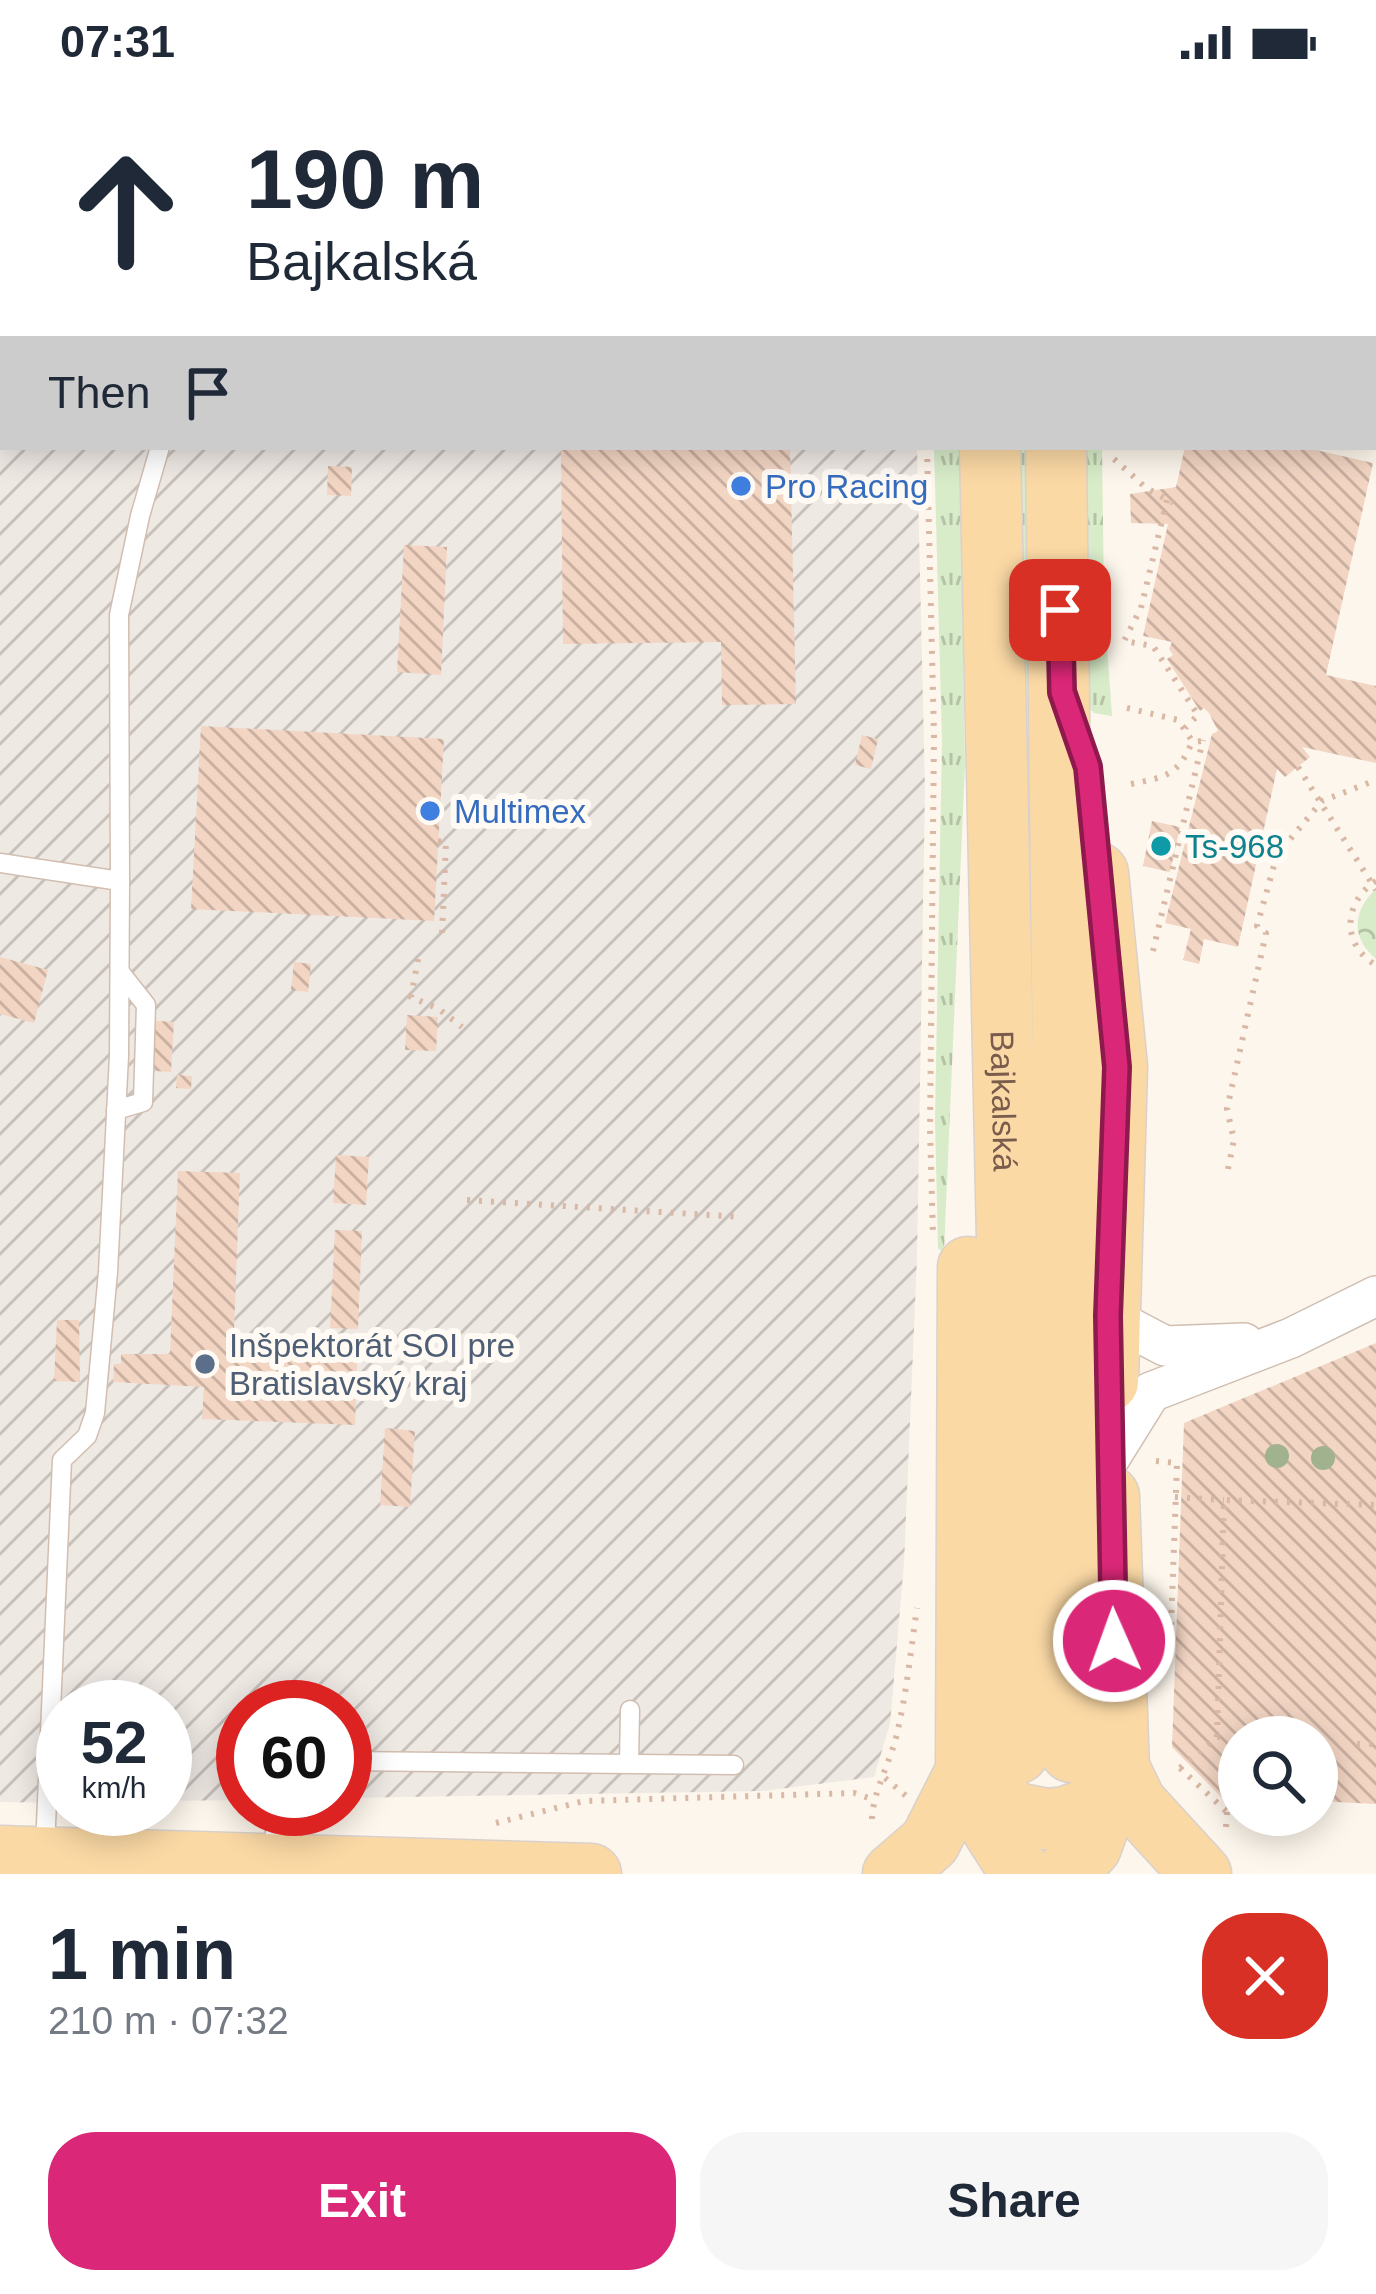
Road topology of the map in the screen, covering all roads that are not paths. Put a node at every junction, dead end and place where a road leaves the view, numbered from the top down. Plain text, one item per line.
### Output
1 (159, 450) edge
2 (990, 450) edge
3 (1056, 450) edge
4 (1062, 692) junction
5 (0, 863) edge
6 (120, 881) junction
7 (1376, 1296) edge
8 (1108, 1316) junction
9 (1291, 1338) junction
10 (1132, 1461) junction
11 (630, 1710) dead end
12 (372, 1761) edge
13 (1043, 1761) junction
14 (629, 1763) junction
15 (734, 1765) dead end
16 (275, 1837) edge
17 (1214, 1851) edge
18 (22, 1857) edge
19 (592, 1874) edge
20 (892, 1874) edge
21 (1021, 1874) edge
22 (1065, 1874) edge

1 - 6 lane
2 - 13 main road
3 - 4 main road, Bajkalská
4 - 8 main road
4 - 13 main road, Bajkalská
5 - 6 lane
6 - 18 lane
7 - 9 street
8 - 9 street
8 - 10 main road
9 - 10 street
10 - 13 main road
11 - 14 lane
12 - 14 lane
13 - 17 main road
13 - 20 main road
13 - 21 main road
13 - 22 main road
14 - 15 lane
16 - 18 main road
16 - 19 main road

